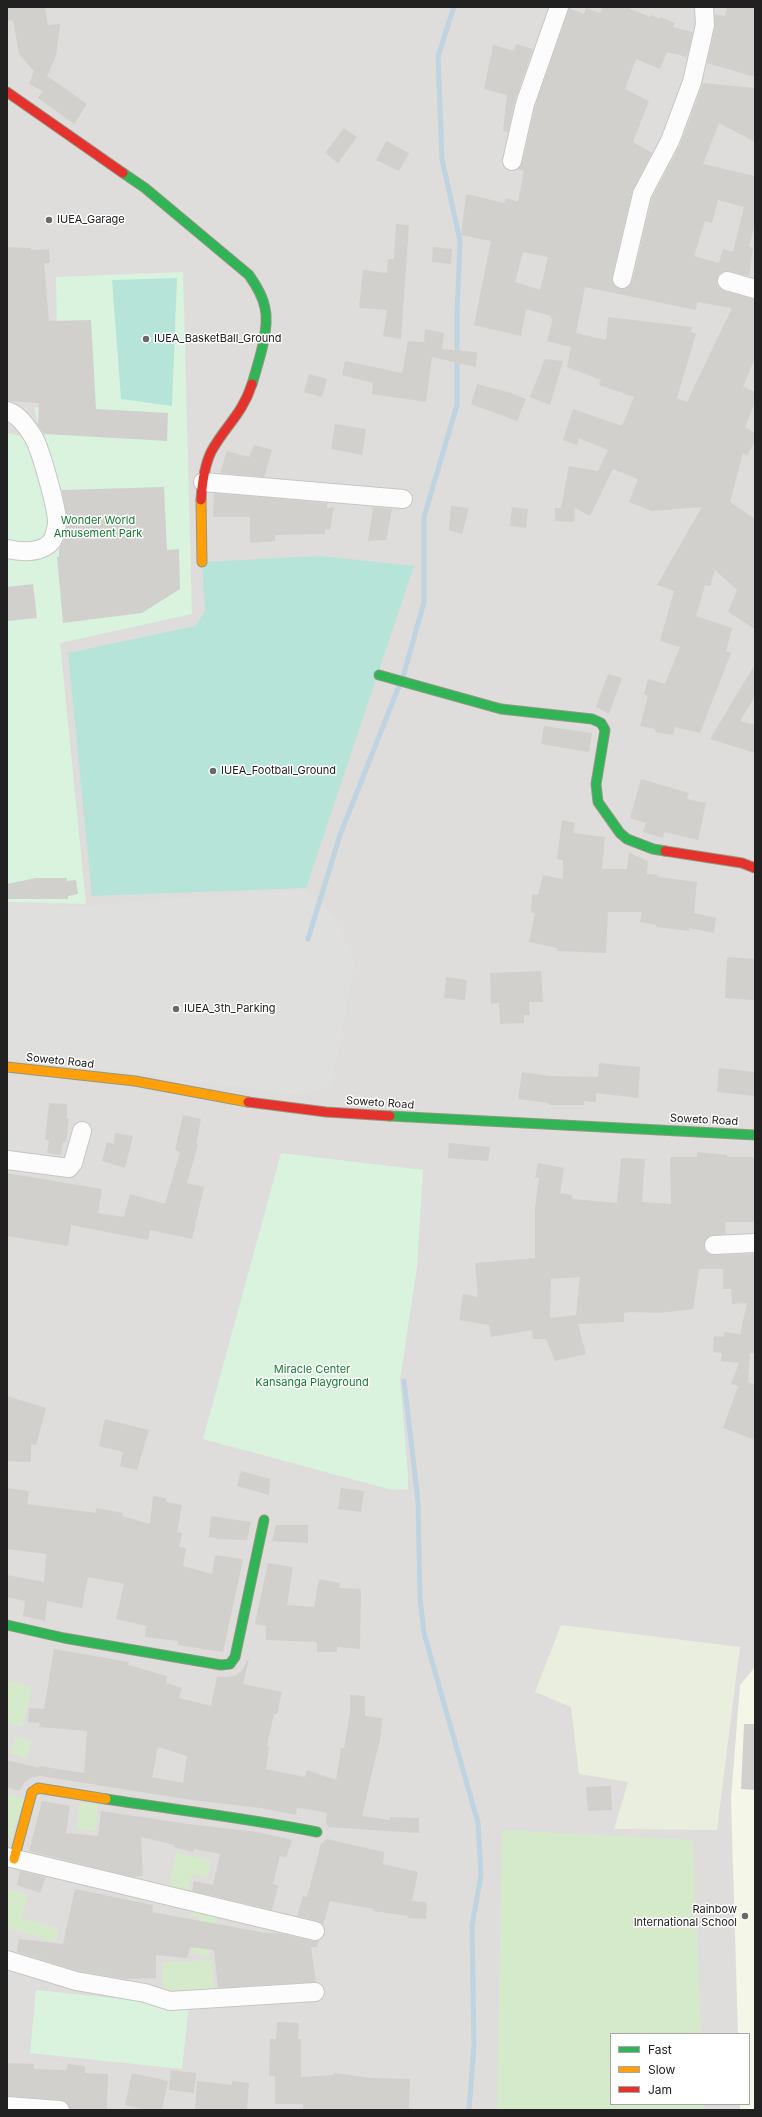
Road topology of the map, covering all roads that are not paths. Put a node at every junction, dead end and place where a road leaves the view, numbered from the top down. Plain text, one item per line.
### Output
1 (559, 7) edge
2 (704, 7) edge
3 (7, 92) edge
4 (512, 162) dead end
5 (622, 279) dead end
6 (727, 281) dead end
7 (755, 290) edge
8 (7, 410) edge
9 (203, 482) junction
10 (403, 499) dead end
11 (7, 549) edge
12 (202, 562) dead end
13 (379, 675) dead end
14 (755, 868) edge
15 (7, 1067) edge
16 (82, 1131) dead end
17 (755, 1135) edge
18 (7, 1160) edge
19 (755, 1242) edge
20 (714, 1245) dead end
21 (264, 1520) dead end
22 (7, 1625) edge
23 (317, 1832) dead end
24 (10, 1858) edge
25 (315, 1931) dead end
26 (7, 1960) edge
27 (315, 1992) dead end
28 (7, 2106) edge
29 (60, 2110) edge

1 - 4 street
2 - 5 street
3 - 9 street
6 - 7 street
8 - 11 street
9 - 10 street
9 - 12 street
13 - 14 street
15 - 17 street, Soweto Road
16 - 18 street
19 - 20 street
21 - 22 street
23 - 24 street
24 - 25 street
26 - 27 street
28 - 29 street

